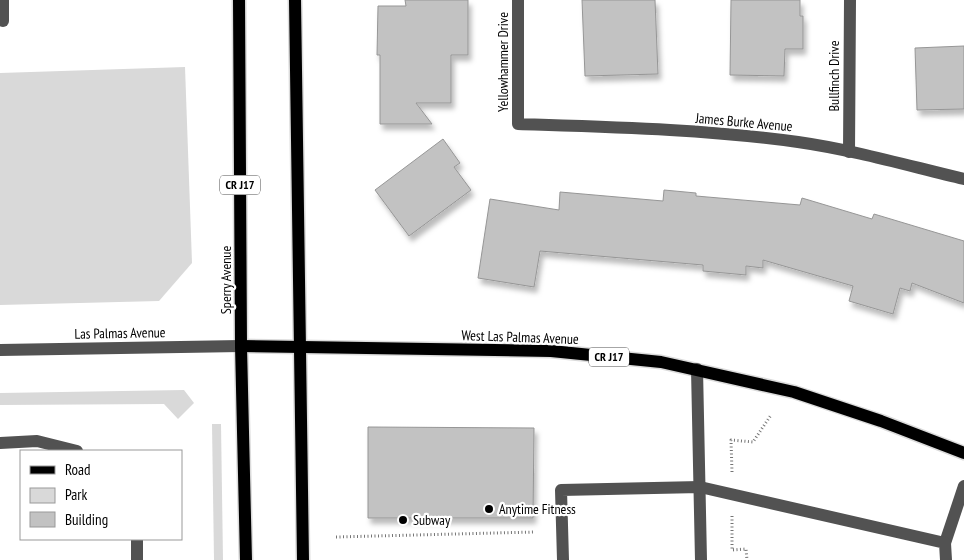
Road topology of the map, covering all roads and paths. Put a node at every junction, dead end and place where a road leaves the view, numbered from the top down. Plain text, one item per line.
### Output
1 (3, 0) edge
2 (239, 0) edge
3 (295, 0) edge
4 (518, 0) edge
5 (850, 0) edge
6 (3, 21) dead end
7 (518, 124) joint
8 (849, 152) junction
9 (964, 179) edge
10 (241, 346) junction
11 (300, 347) junction
12 (0, 350) edge
13 (696, 369) junction
14 (0, 443) edge
15 (72, 450) edge
16 (964, 454) edge
17 (964, 486) edge
18 (700, 487) junction
19 (535, 532) dead end
20 (336, 537) dead end
21 (137, 540) edge
22 (945, 543) junction
23 (137, 560) edge
24 (246, 560) edge
25 (303, 560) edge
26 (563, 560) edge
27 (701, 560) edge
28 (946, 560) edge

1 - 6 street
2 - 10 main road, Sperry Avenue / CR J17
3 - 11 main road
4 - 7 street, Yellowhammer Drive
5 - 8 street, Bullfinch Drive
7 - 8 street, James Burke Avenue
8 - 9 street, James Burke Avenue
10 - 11 main road, West Las Palmas Avenue / CR J17
10 - 12 street, Las Palmas Avenue
10 - 24 main road, Sperry Avenue
11 - 13 main road, West Las Palmas Avenue / CR J17
11 - 25 main road
13 - 16 main road, West Las Palmas Avenue / CR J17
13 - 18 street
14 - 15 street
17 - 22 street
18 - 22 street
18 - 26 street
18 - 27 street
19 - 20 path
21 - 23 street
22 - 28 street

